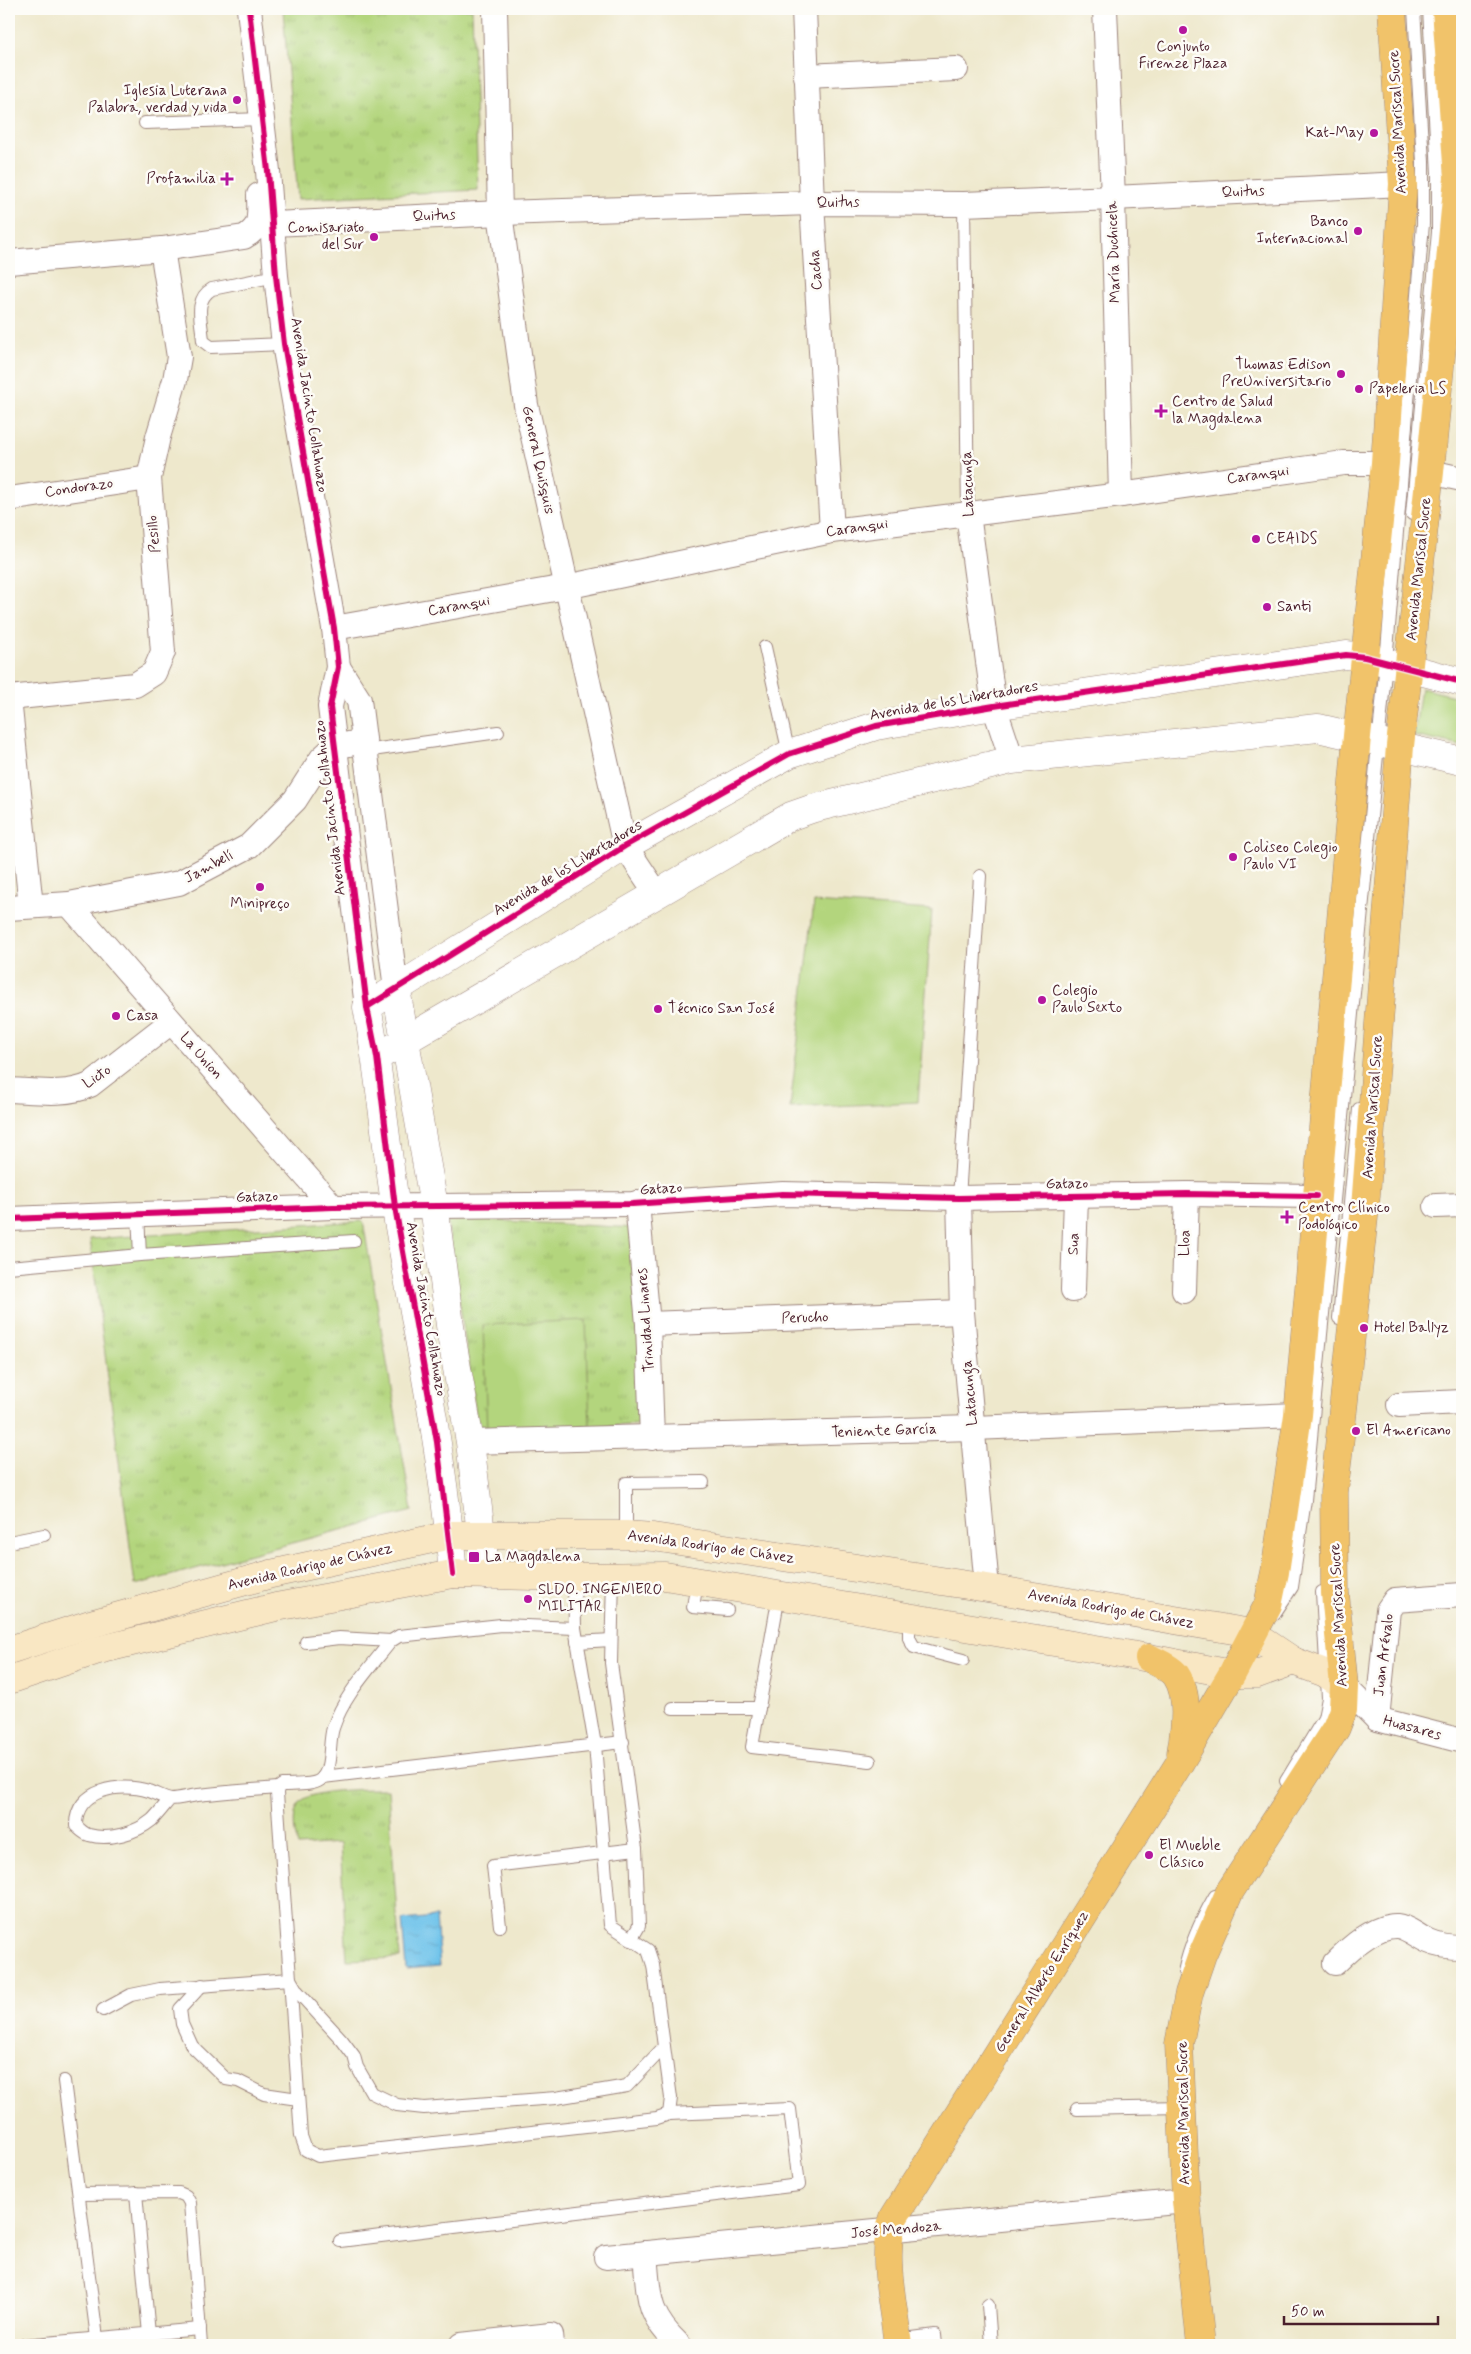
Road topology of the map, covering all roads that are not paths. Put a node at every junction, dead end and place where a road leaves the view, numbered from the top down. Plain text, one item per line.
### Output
1 (249, 9) edge
2 (495, 9) edge
3 (804, 9) edge
4 (1105, 9) edge
5 (1392, 9) edge
6 (1414, 9) edge
7 (1429, 9) edge
8 (1446, 9) edge
9 (956, 69) dead end
10 (806, 76) junction
11 (262, 119) junction
12 (145, 123) dead end
13 (268, 171) junction
14 (1460, 178) edge
15 (1403, 184) junction
16 (1113, 198) junction
17 (812, 203) junction
18 (964, 204) junction
19 (500, 213) junction
20 (274, 224) junction
21 (162, 249) junction
22 (9, 262) edge
23 (276, 276) junction
24 (284, 344) junction
25 (1385, 463) junction
26 (1430, 472) junction
27 (149, 478) junction
28 (1462, 479) edge
29 (1121, 495) junction
30 (9, 499) edge
31 (968, 514) junction
32 (832, 531) junction
33 (566, 587) junction
34 (334, 628) junction
35 (765, 648) dead end
36 (1390, 663) junction
37 (338, 667) junction
38 (1462, 682) edge
39 (9, 699) edge
40 (994, 706) junction
41 (498, 732) dead end
42 (1382, 741) junction
43 (365, 746) junction
44 (334, 747) junction
45 (789, 754) junction
46 (1012, 760) junction
47 (1462, 761) edge
48 (625, 846) junction
49 (980, 876) dead end
50 (657, 894) junction
51 (69, 904) junction
52 (20, 907) edge
53 (396, 989) junction
54 (367, 1007) junction
55 (171, 1022) junction
56 (405, 1040) junction
57 (377, 1057) junction
58 (1362, 1071) dead end
59 (9, 1090) edge
60 (1360, 1100) dead end
61 (1187, 1194) junction
62 (1316, 1196) junction
63 (1076, 1197) junction
64 (960, 1198) junction
65 (637, 1203) junction
66 (1462, 1205) edge
67 (434, 1206) junction
68 (1436, 1206) dead end
69 (333, 1207) junction
70 (396, 1207) junction
71 (138, 1214) junction
72 (9, 1219) edge
73 (354, 1241) dead end
74 (140, 1255) junction
75 (9, 1267) edge
76 (1073, 1290) dead end
77 (1184, 1291) dead end
78 (962, 1312) junction
79 (648, 1324) junction
80 (1462, 1402) edge
81 (1400, 1406) dead end
82 (1298, 1415) junction
83 (974, 1428) junction
84 (652, 1438) junction
85 (470, 1442) junction
86 (703, 1482) dead end
87 (626, 1534) junction
88 (1322, 1534) dead end
89 (450, 1535) junction
90 (577, 1535) junction
91 (44, 1536) dead end
92 (483, 1536) junction
93 (9, 1542) edge
94 (453, 1574) junction
95 (486, 1575) junction
96 (613, 1576) junction
97 (577, 1577) junction
98 (697, 1582) junction
99 (1322, 1583) dead end
100 (987, 1588) junction
101 (779, 1595) junction
102 (1462, 1595) edge
103 (727, 1610) dead end
104 (909, 1617) junction
105 (575, 1628) junction
106 (1251, 1634) junction
107 (611, 1640) junction
108 (391, 1641) junction
109 (306, 1642) dead end
110 (578, 1642) junction
111 (9, 1650) edge
112 (1149, 1658) junction
113 (963, 1660) dead end
114 (1294, 1661) junction
115 (1232, 1674) junction
116 (9, 1680) edge
117 (1335, 1680) junction
118 (673, 1708) dead end
119 (759, 1708) junction
120 (1377, 1719) junction
121 (1462, 1741) edge
122 (623, 1742) junction
123 (595, 1745) junction
124 (870, 1761) dead end
125 (1179, 1764) junction
126 (323, 1777) junction
127 (278, 1788) junction
128 (170, 1799) junction
129 (636, 1849) junction
130 (604, 1852) junction
131 (500, 1926) dead end
132 (631, 1940) junction
133 (1462, 1947) edge
134 (1335, 1963) dead end
135 (290, 1979) junction
136 (202, 1985) junction
137 (103, 2010) dead end
138 (664, 2047) junction
139 (64, 2080) dead end
140 (298, 2099) junction
141 (1178, 2107) junction
142 (1077, 2109) dead end
143 (669, 2114) junction
144 (136, 2193) junction
145 (78, 2194) junction
146 (1181, 2202) junction
147 (889, 2231) junction
148 (340, 2240) dead end
149 (644, 2253) junction
150 (606, 2256) dead end
151 (988, 2305) dead end
152 (200, 2329) junction
153 (97, 2338) junction
154 (149, 2339) edge
155 (125, 2340) edge
156 (898, 2342) edge
157 (24, 2345) edge
158 (201, 2345) edge
159 (461, 2345) edge
160 (552, 2345) edge
161 (679, 2345) edge
162 (936, 2345) edge
163 (991, 2345) edge
164 (1191, 2345) edge
165 (1201, 2345) edge

1 - 11 street, Avenida Jacinto Collahuazo
2 - 19 street, General Quisquis
3 - 10 street, Cacha
4 - 16 street, María Duchicela
5 - 15 main road, Avenida Mariscal Sucre
6 - 36 lane
7 - 36 lane
8 - 14 main road, Avenida Mariscal Sucre
9 - 10 street
10 - 17 street, Cacha
11 - 12 lane
11 - 13 street, Avenida Jacinto Collahuazo
13 - 20 street, Avenida Jacinto Collahuazo
13 - 21 street
14 - 26 main road, Avenida Mariscal Sucre
15 - 16 street, Quitus
15 - 25 main road, Avenida Mariscal Sucre
16 - 18 street, Quitus
16 - 29 street, María Duchicela
17 - 18 street, Quitus
17 - 19 street, Quitus
17 - 32 street, Cacha
18 - 31 lane, Latacunga
19 - 20 street, Quitus
19 - 33 street, General Quisquis
20 - 23 street, Avenida Jacinto Collahuazo
21 - 22 street
21 - 27 street, Pesillo
23 - 24 street, Avenida Jacinto Collahuazo
23 - 24 lane
24 - 34 street, Avenida Jacinto Collahuazo
25 - 29 street, Caranqui
25 - 36 main road, Avenida Mariscal Sucre
26 - 28 street
26 - 36 main road, Avenida Mariscal Sucre
27 - 30 street, Condorazo
27 - 39 street, Pesillo
29 - 31 street, Caranqui
31 - 32 street, Caranqui
31 - 40 street, Latacunga
32 - 33 street, Caranqui
33 - 34 street, Caranqui
33 - 48 street, General Quisquis
34 - 37 street, Avenida Jacinto Collahuazo
35 - 45 lane
36 - 38 street, Avenida de los Libertadores
36 - 40 street, Avenida de los Libertadores
36 - 42 main road, Avenida Mariscal Sucre
36 - 42 main road, Avenida Mariscal Sucre
37 - 43 street, Avenida Jacinto Collahuazo
37 - 44 street, Avenida Jacinto Collahuazo
39 - 52 street
40 - 45 street, Avenida de los Libertadores
40 - 46 street, Latacunga
41 - 43 lane
42 - 46 street
42 - 47 street
42 - 58 lane
42 - 62 main road, Avenida Mariscal Sucre
42 - 106 lane
42 - 117 main road, Avenida Mariscal Sucre
43 - 44 street
43 - 53 street, Avenida Jacinto Collahuazo
44 - 51 street, Jambelí
44 - 54 street, Avenida Jacinto Collahuazo
45 - 48 street, Avenida de los Libertadores
46 - 50 street
48 - 50 street, General Quisquis
48 - 53 street, Avenida de los Libertadores
49 - 64 lane
50 - 56 street
51 - 52 street, Jambelí
51 - 55 street, La Union
53 - 54 street, Avenida de los Libertadores
53 - 56 street, Avenida Jacinto Collahuazo
54 - 57 street, Avenida Jacinto Collahuazo
55 - 59 street, Licto
55 - 69 street, La Union
56 - 57 street
56 - 67 street, Avenida Jacinto Collahuazo
57 - 70 street, Avenida Jacinto Collahuazo
60 - 88 lane
61 - 62 street, Gatazo
61 - 63 street, Gatazo
61 - 77 street, Lloa
62 - 82 main road, Avenida Mariscal Sucre
63 - 64 street, Gatazo
63 - 76 street, Sua
64 - 65 street, Gatazo
64 - 78 street, Latacunga
65 - 67 street, Gatazo
65 - 79 street, Trinidad Linares
66 - 68 street
67 - 70 street, Gatazo
67 - 85 street, Avenida Jacinto Collahuazo
69 - 70 street, Gatazo
69 - 71 street, Gatazo
70 - 89 street, Avenida Jacinto Collahuazo
71 - 72 street, Gatazo
71 - 74 lane
73 - 74 lane
74 - 75 lane
78 - 79 street, Perucho
78 - 83 street, Latacunga
79 - 84 street, Trinidad Linares
80 - 81 street
82 - 83 street, Teniente García
82 - 106 main road, Avenida Mariscal Sucre
83 - 84 street, Teniente García
83 - 100 street, Latacunga
84 - 85 street, Teniente García
85 - 92 street, Avenida Jacinto Collahuazo
86 - 87 lane
87 - 90 main road, Avenida Rodrigo de Chávez
87 - 100 main road, Avenida Rodrigo de Chávez
89 - 92 main road, Avenida Rodrigo de Chávez
89 - 94 street, Avenida Jacinto Collahuazo
89 - 111 main road, Avenida Rodrigo de Chávez
90 - 92 main road, Avenida Rodrigo de Chávez
90 - 97 main road
91 - 93 lane
92 - 95 street, Avenida Jacinto Collahuazo
94 - 95 main road, Avenida Rodrigo de Chávez
94 - 116 main road, Avenida Rodrigo de Chávez
95 - 97 main road, Avenida Rodrigo de Chávez
96 - 97 main road, Avenida Rodrigo de Chávez
96 - 98 main road, Avenida Rodrigo de Chávez
96 - 107 lane
97 - 105 lane
98 - 101 main road, Avenida Rodrigo de Chávez
98 - 103 lane
99 - 117 lane
100 - 106 main road, Avenida Rodrigo de Chávez
101 - 104 main road, Avenida Rodrigo de Chávez
101 - 119 lane
102 - 120 street, Juan Arévalo
104 - 112 main road, Avenida Rodrigo de Chávez
104 - 113 lane
105 - 108 lane
105 - 110 lane
106 - 114 main road, Avenida Rodrigo de Chávez
106 - 115 main road, General Alberto Enriquez
107 - 110 lane
107 - 122 lane
108 - 109 lane
108 - 126 lane
110 - 123 lane
112 - 115 main road, Avenida Rodrigo de Chávez
112 - 125 main road
114 - 115 main road, Avenida Rodrigo de Chávez
114 - 117 main road, Avenida Rodrigo de Chávez
115 - 125 main road, General Alberto Enriquez
117 - 120 street, Huasares
117 - 141 main road, Avenida Mariscal Sucre
118 - 119 lane
119 - 124 lane
120 - 121 street, Huasares
122 - 123 lane
122 - 129 lane
123 - 126 lane
123 - 130 lane
125 - 147 main road, General Alberto Enriquez
126 - 127 lane
127 - 128 lane
127 - 135 lane
128 - 128 lane
129 - 130 lane
129 - 132 lane
130 - 131 lane
130 - 132 lane
132 - 138 lane
133 - 134 street
135 - 136 lane
135 - 138 lane
135 - 140 lane
136 - 137 lane
136 - 140 lane
138 - 143 lane
139 - 145 lane
140 - 143 lane
141 - 142 lane
141 - 146 main road, Avenida Mariscal Sucre
143 - 148 lane
144 - 145 lane
144 - 152 lane
144 - 154 lane
145 - 153 lane
146 - 147 street, José Mendoza
146 - 164 lane
146 - 165 main road, Avenida Mariscal Sucre
147 - 149 street, José Mendoza
147 - 156 main road, General Alberto Enriquez
149 - 150 street, José Mendoza
149 - 161 street
151 - 163 lane
152 - 154 lane
152 - 158 lane
153 - 155 lane
153 - 157 lane
154 - 155 lane
156 - 162 lane
159 - 160 street

